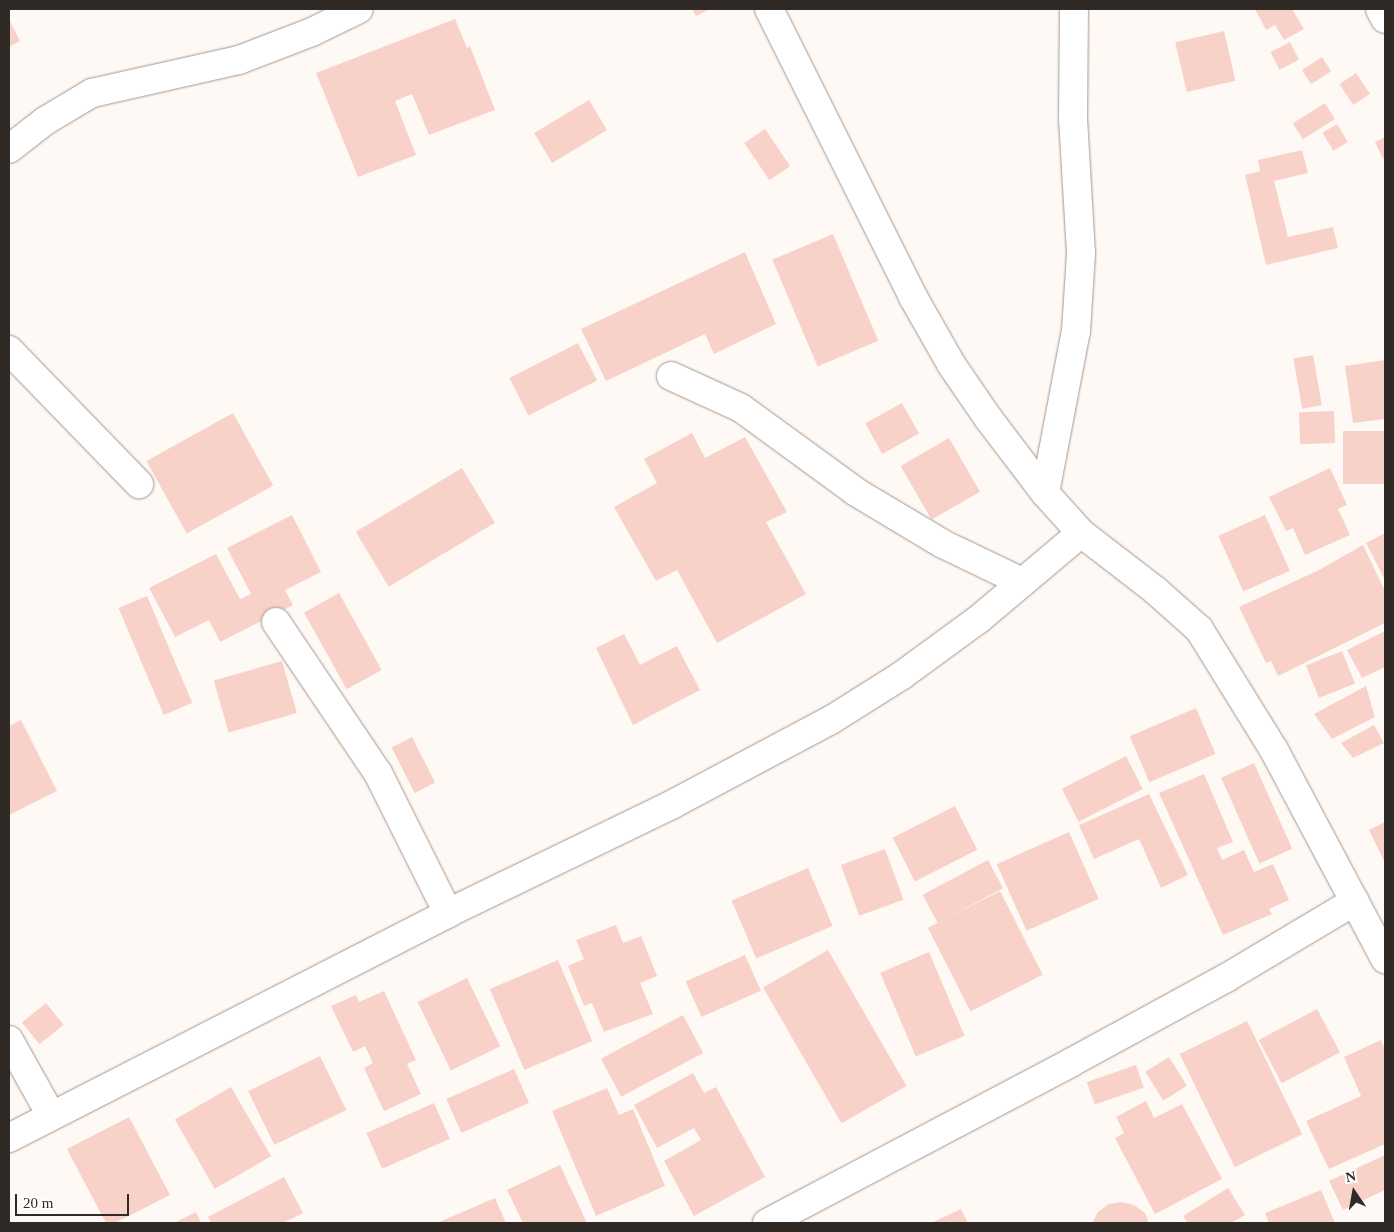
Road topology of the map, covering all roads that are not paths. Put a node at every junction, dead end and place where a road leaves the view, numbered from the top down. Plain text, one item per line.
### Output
1 (359, 9) edge
2 (769, 9) edge
3 (1074, 9) edge
4 (1380, 9) edge
5 (1385, 19) edge
6 (9, 149) edge
7 (9, 350) edge
8 (671, 376) dead end
9 (139, 484) dead end
10 (1045, 493) junction
11 (1081, 533) junction
12 (1022, 582) junction
13 (276, 622) dead end
14 (1355, 901) junction
15 (448, 912) junction
16 (1385, 959) edge
17 (9, 1040) edge
18 (52, 1115) junction
19 (9, 1138) edge
20 (767, 1223) edge

1 - 6 street
2 - 10 street
3 - 10 street
4 - 5 street
7 - 9 street
8 - 12 street
10 - 11 street
11 - 12 street
11 - 14 street
12 - 15 street
13 - 15 street
14 - 16 street
14 - 20 street
15 - 18 street
17 - 18 street
18 - 19 street

